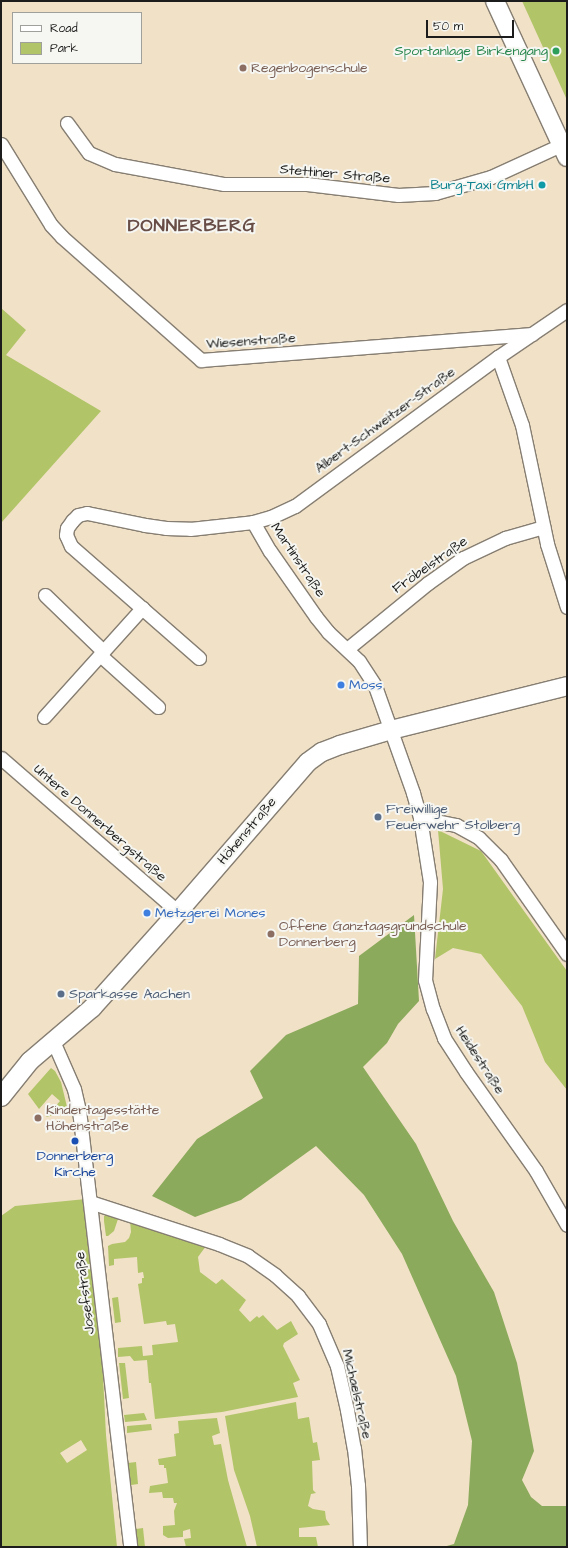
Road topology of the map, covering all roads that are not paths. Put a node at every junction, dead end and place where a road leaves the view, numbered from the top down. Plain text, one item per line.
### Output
1 (495, 1) edge
2 (67, 123) dead end
3 (1, 144) edge
4 (564, 151) edge
5 (567, 310) edge
6 (532, 334) junction
7 (498, 357) junction
8 (253, 522) junction
9 (543, 527) junction
10 (45, 595) dead end
11 (567, 607) edge
12 (142, 608) junction
13 (347, 649) junction
14 (102, 653) junction
15 (199, 658) dead end
16 (567, 686) edge
17 (158, 707) dead end
18 (44, 717) dead end
19 (391, 730) junction
20 (1, 758) edge
21 (420, 818) junction
22 (178, 912) junction
23 (567, 954) edge
24 (52, 1041) junction
25 (1, 1097) edge
26 (90, 1202) junction
27 (567, 1225) edge
28 (130, 1547) edge
29 (360, 1547) edge

1 - 4 street
2 - 4 street, Stettiner Straße
3 - 6 street, Wiesenstraße
5 - 6 street, Wiesenstraße
6 - 7 street, Albert-Schweitzer-Straße
7 - 8 street, Albert-Schweitzer-Straße
7 - 9 street
8 - 12 street, Martinstraße
8 - 13 street, Martinstraße
9 - 11 street
9 - 13 street, Fröbelstraße
10 - 14 street
12 - 14 street
12 - 15 street, Martinstraße
13 - 19 street, Martinstraße
14 - 17 street
14 - 18 street
16 - 19 street, Höhenstraße
19 - 21 street, Heidestraße
19 - 22 street, Höhenstraße
20 - 22 street, Untere Donnerbergstraße
21 - 23 street
21 - 27 street, Heidestraße
22 - 24 street, Höhenstraße
24 - 25 street, Höhenstraße
24 - 26 street, Josefstraße
26 - 28 street, Josefstraße
26 - 29 street, Michaelstraße

